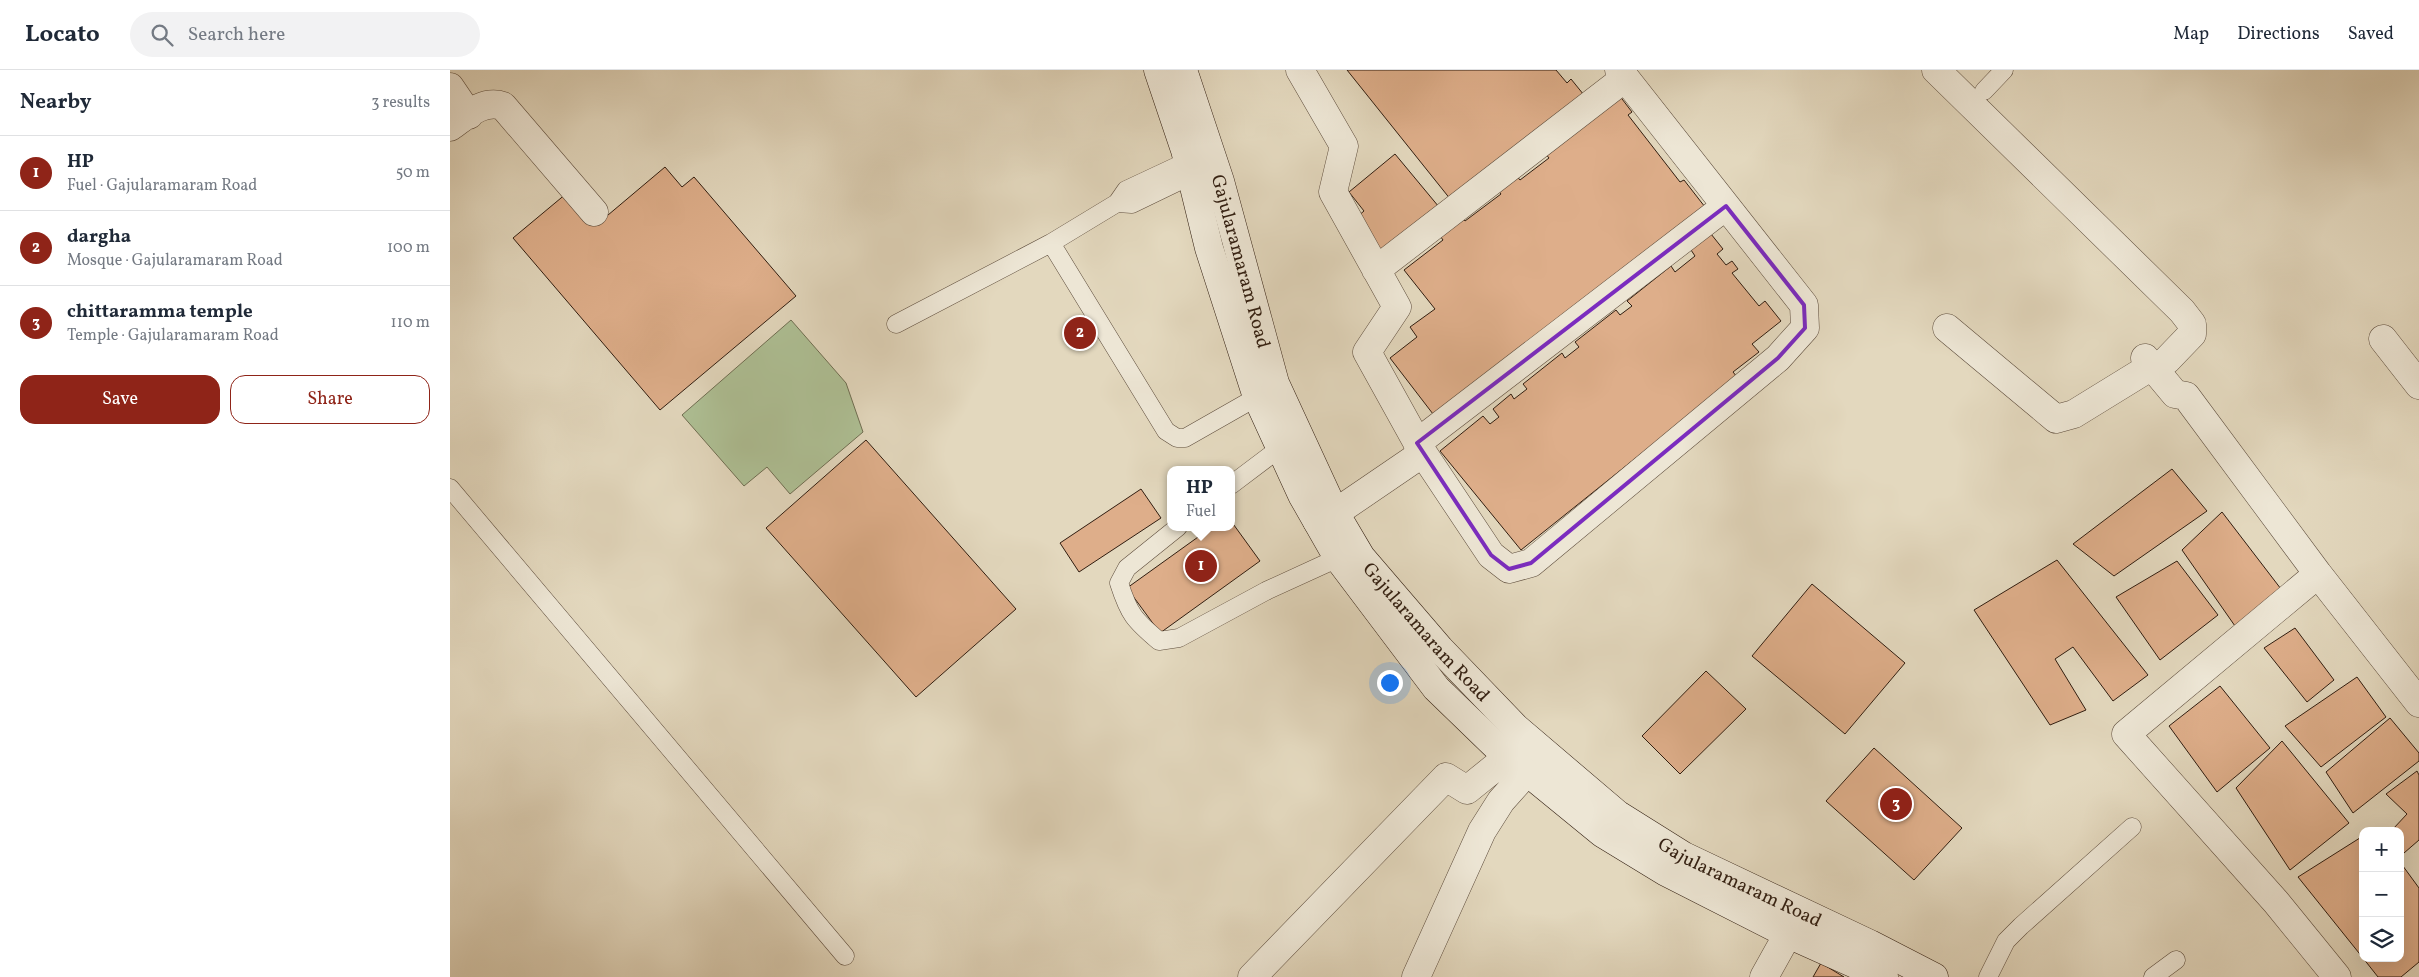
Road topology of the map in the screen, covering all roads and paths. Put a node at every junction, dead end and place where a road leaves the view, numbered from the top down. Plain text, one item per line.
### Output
1 (1158, 70) edge
2 (1183, 70) edge
3 (1300, 70) edge
4 (1936, 70) edge
5 (2004, 70) edge
6 (1622, 74) edge
7 (450, 87) edge
8 (1984, 92) dead end
9 (459, 121) edge
10 (1190, 168) junction
11 (1726, 206) junction
12 (594, 212) dead end
13 (1051, 243) junction
14 (1376, 270) junction
15 (896, 324) dead end
16 (1947, 328) dead end
17 (2383, 339) dead end
18 (2156, 358) junction
19 (2419, 385) edge
20 (1257, 397) junction
21 (1280, 448) junction
22 (1420, 448) junction
23 (1235, 482) edge
24 (450, 488) edge
25 (1326, 517) junction
26 (1173, 531) edge
27 (1338, 558) junction
28 (2318, 574) junction
29 (2419, 703) edge
30 (1518, 764) junction
31 (1473, 785) junction
32 (1498, 806) junction
33 (2132, 827) dead end
34 (1795, 924) junction
35 (845, 956) dead end
36 (2176, 960) dead end
37 (1252, 977) edge
38 (1416, 977) edge
39 (1764, 977) edge
40 (1884, 977) edge
41 (1934, 977) edge
42 (1988, 977) edge
43 (2153, 977) edge
44 (2337, 977) edge

1 - 10 street, Gajularamaram Road
2 - 25 street, Gajularamaram Road
3 - 14 street
4 - 18 street
5 - 8 lane
6 - 11 street
6 - 14 street
7 - 9 street
9 - 12 street
10 - 13 lane
10 - 20 street, Gajularamaram Road
11 - 22 street
11 - 22 street
13 - 15 lane
13 - 20 lane
14 - 22 street
16 - 18 street
17 - 19 street
18 - 28 street
20 - 21 street, Gajularamaram Road
21 - 23 lane
21 - 25 street, Gajularamaram Road
22 - 25 street
24 - 35 lane
25 - 27 street, Gajularamaram Road
25 - 34 street, Gajularamaram Road
26 - 27 lane
27 - 30 street, Gajularamaram Road
28 - 29 street
28 - 44 street
30 - 31 street
30 - 32 street
30 - 34 street, Gajularamaram Road
31 - 32 street
31 - 37 street
32 - 38 street
33 - 42 lane
34 - 39 street
34 - 40 street, Gajularamaram Road
34 - 41 street, Gajularamaram Road
36 - 43 lane

